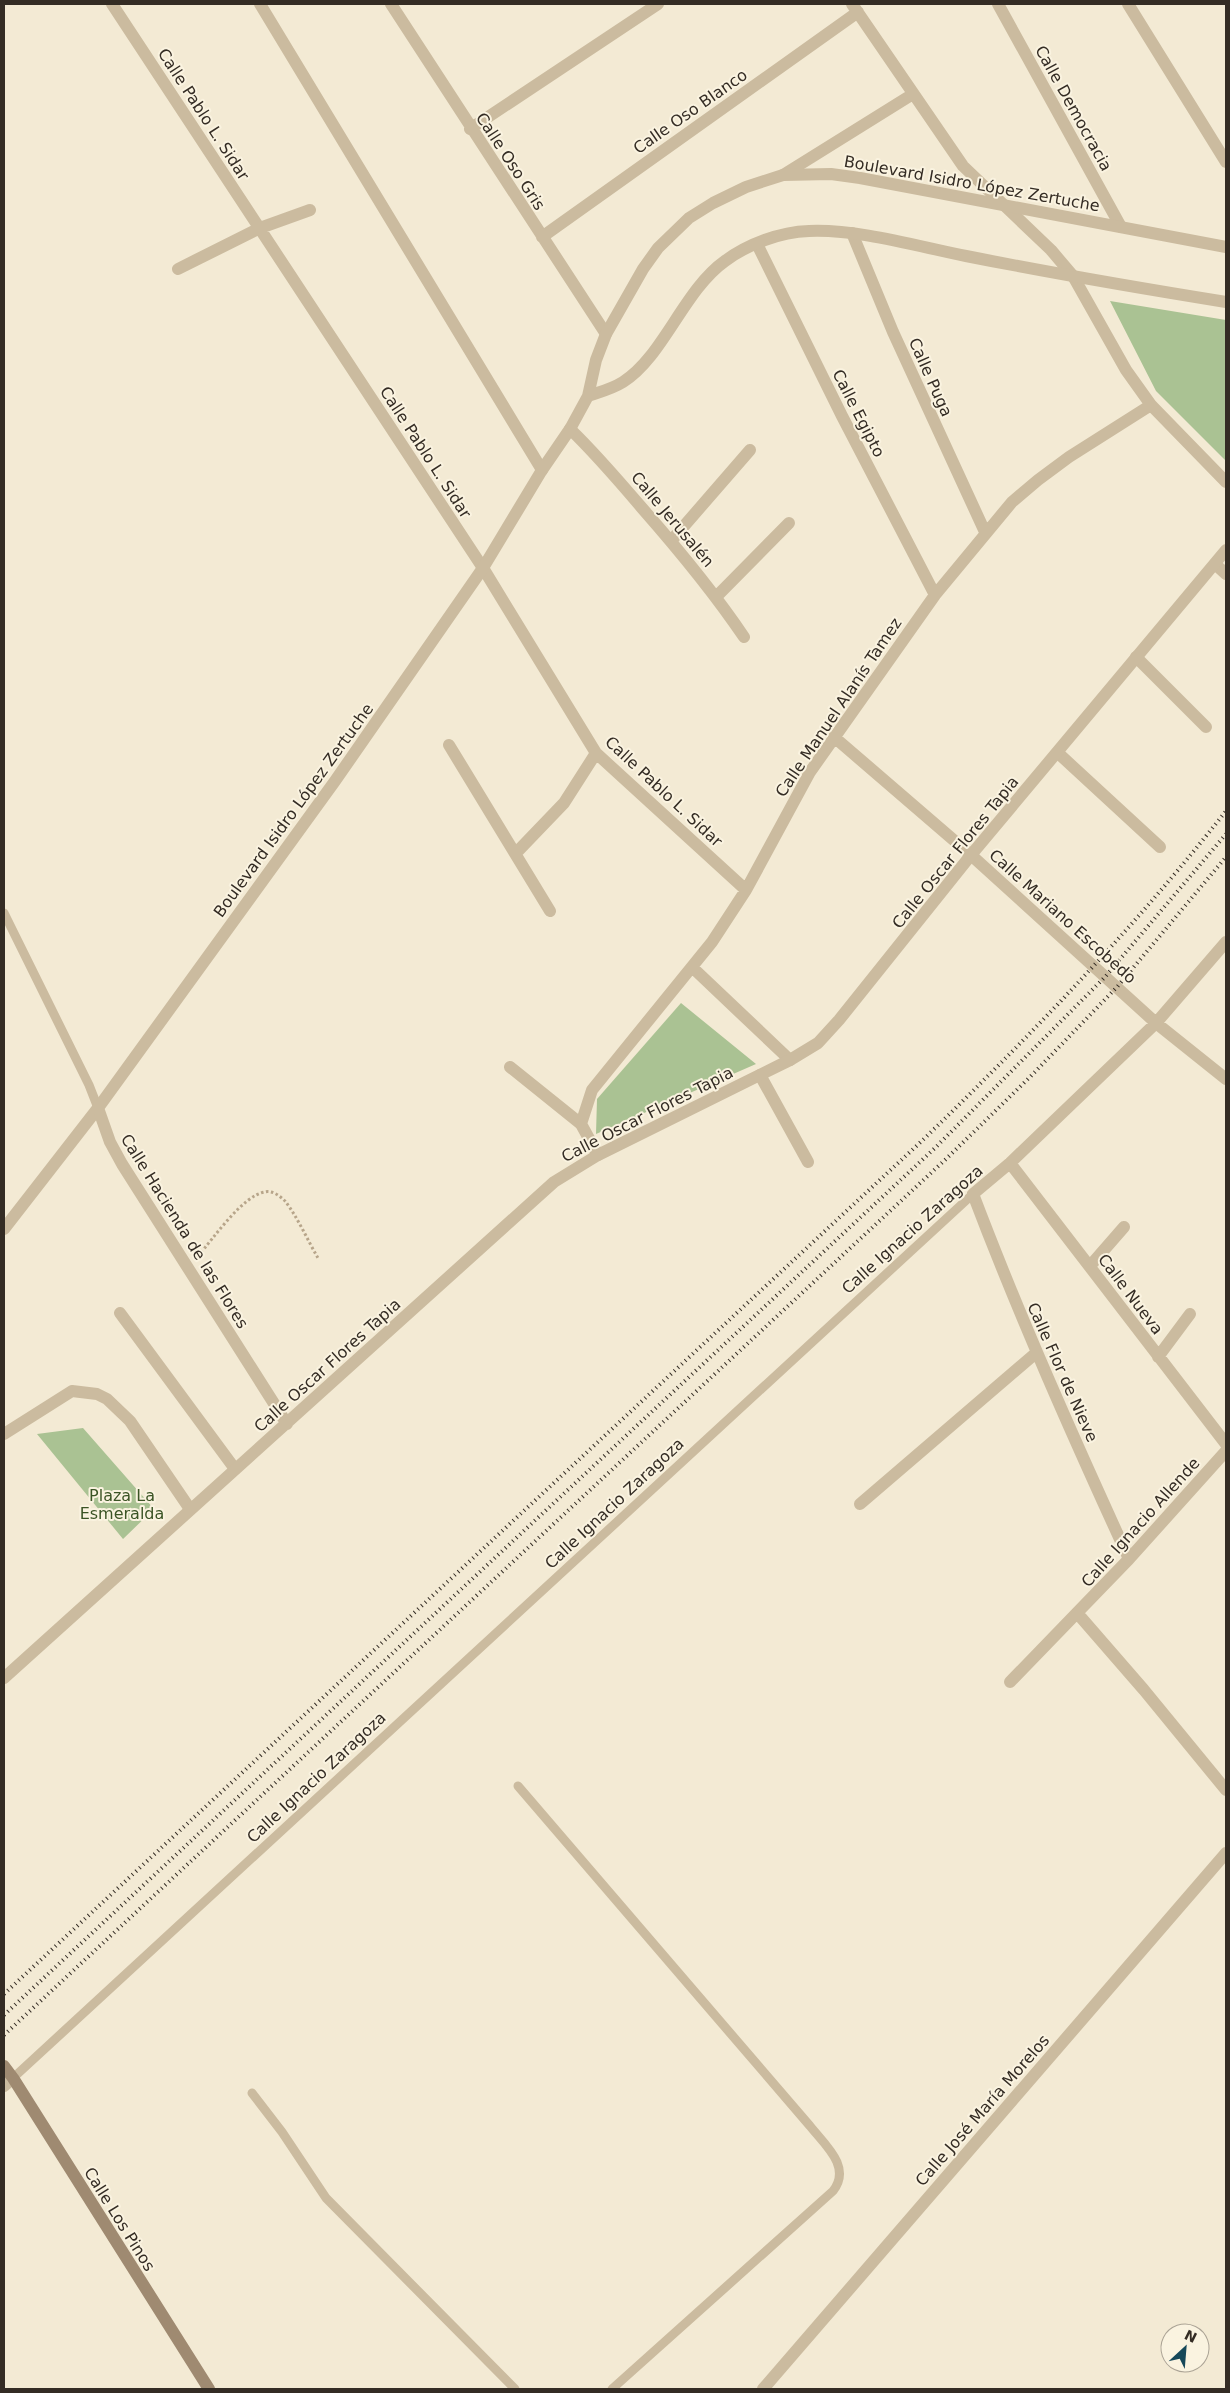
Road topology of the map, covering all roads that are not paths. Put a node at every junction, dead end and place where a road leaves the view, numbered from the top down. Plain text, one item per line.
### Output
1 (112, 4) edge
2 (260, 4) edge
3 (391, 4) edge
4 (658, 4) edge
5 (998, 4) edge
6 (1128, 4) edge
7 (855, 8) edge
8 (913, 94) junction
9 (470, 129) junction
10 (1226, 162) edge
11 (783, 175) junction
12 (1001, 204) junction
13 (310, 210) dead end
14 (1121, 227) junction
15 (260, 228) junction
16 (852, 234) junction
17 (542, 237) junction
18 (757, 244) junction
19 (1226, 247) edge
20 (178, 269) dead end
21 (1073, 276) junction
22 (1226, 302) edge
23 (606, 334) junction
24 (588, 396) junction
25 (1152, 405) junction
26 (570, 429) junction
27 (750, 450) dead end
28 (542, 470) junction
29 (1226, 482) edge
30 (789, 522) dead end
31 (985, 532) junction
32 (671, 542) junction
33 (1226, 550) edge
34 (1215, 564) junction
35 (483, 568) junction
36 (1226, 574) edge
37 (935, 595) junction
38 (717, 596) junction
39 (744, 637) dead end
40 (1136, 657) junction
41 (1206, 727) dead end
42 (834, 737) junction
43 (449, 745) dead end
44 (596, 753) junction
45 (1058, 753) junction
46 (1160, 847) dead end
47 (516, 853) junction
48 (971, 855) junction
49 (746, 890) junction
50 (550, 911) dead end
51 (4, 913) edge
52 (1226, 942) edge
53 (693, 968) junction
54 (1156, 1023) junction
55 (790, 1060) junction
56 (510, 1067) dead end
57 (760, 1075) junction
58 (1226, 1079) edge
59 (98, 1108) junction
60 (582, 1124) junction
61 (598, 1155) junction
62 (808, 1162) dead end
63 (1010, 1163) junction
64 (973, 1194) junction
65 (1124, 1227) dead end
66 (4, 1229) edge
67 (1090, 1266) junction
68 (120, 1313) dead end
69 (1190, 1314) dead end
70 (1036, 1353) junction
71 (1158, 1357) junction
72 (287, 1424) junction
73 (4, 1434) edge
74 (1226, 1444) edge
75 (1226, 1451) edge
76 (235, 1469) junction
77 (860, 1504) dead end
78 (190, 1508) junction
79 (1130, 1560) junction
80 (1078, 1614) junction
81 (4, 1678) edge
82 (1010, 1682) dead end
83 (518, 1786) dead end
84 (1226, 1790) edge
85 (1226, 1853) edge
86 (4, 2066) edge
87 (8, 2082) edge
88 (252, 2093) dead end
89 (209, 2389) edge
90 (515, 2389) edge
91 (612, 2389) edge
92 (763, 2389) edge

1 - 15 street, Calle Pablo L. Sidar
2 - 28 street
3 - 9 street, Calle Oso Gris
4 - 9 street
5 - 14 street, Calle Democracia
6 - 10 street
7 - 8 street
7 - 17 street, Calle Oso Blanco
8 - 11 street
8 - 12 street
9 - 17 street, Calle Oso Gris
11 - 12 street, Boulevard Isidro López Zertuche
11 - 23 street, Boulevard Isidro López Zertuche
12 - 14 street, Boulevard Isidro López Zertuche
12 - 21 street
13 - 15 street
14 - 19 street, Boulevard Isidro López Zertuche
15 - 20 street
15 - 35 street, Calle Pablo L. Sidar
16 - 18 street
16 - 21 street
16 - 31 street, Calle Puga
17 - 23 street, Calle Oso Gris
18 - 24 street
18 - 37 street, Calle Egipto
21 - 22 street
21 - 25 street
23 - 24 street, Boulevard Isidro López Zertuche
24 - 26 street, Boulevard Isidro López Zertuche
25 - 29 street
25 - 31 street, Calle Manuel Alanís Tamez
26 - 28 street, Boulevard Isidro López Zertuche
26 - 32 street, Calle Jerusalén
27 - 32 street
28 - 35 street, Boulevard Isidro López Zertuche
30 - 38 street
31 - 37 street, Calle Manuel Alanís Tamez
32 - 38 street, Calle Jerusalén
33 - 34 street, Calle Oscar Flores Tapia
34 - 36 street
34 - 40 street, Calle Oscar Flores Tapia
35 - 44 street, Calle Pablo L. Sidar
35 - 59 street, Boulevard Isidro López Zertuche
37 - 42 street, Calle Manuel Alanís Tamez
38 - 39 street, Calle Jerusalén
40 - 41 street
40 - 45 street, Calle Oscar Flores Tapia
42 - 48 street, Calle Mariano Escobedo
42 - 49 street, Calle Manuel Alanís Tamez
43 - 47 street
44 - 47 street
44 - 49 street, Calle Pablo L. Sidar
45 - 46 street
45 - 48 street, Calle Oscar Flores Tapia
47 - 50 street
48 - 54 street, Calle Mariano Escobedo
48 - 55 street, Calle Oscar Flores Tapia
49 - 53 street, Calle Manuel Alanís Tamez
51 - 59 lane, Calle Hacienda de las Flores
52 - 54 street, Calle Ignacio Zaragoza
53 - 55 street
53 - 60 street, Calle Manuel Alanís Tamez
54 - 58 street, Calle Mariano Escobedo
54 - 63 street, Calle Ignacio Zaragoza
55 - 57 street, Calle Oscar Flores Tapia
56 - 60 street
57 - 61 street, Calle Oscar Flores Tapia
57 - 62 street
59 - 66 street, Boulevard Isidro López Zertuche
59 - 72 street, Calle Hacienda de las Flores
60 - 61 street
61 - 72 street, Calle Oscar Flores Tapia
63 - 64 street, Calle Ignacio Zaragoza
63 - 67 street, Calle Nueva
64 - 70 street, Calle Flor de Nieve
64 - 87 lane, Calle Ignacio Zaragoza
65 - 67 street
67 - 71 street, Calle Nueva
68 - 76 street
69 - 71 street
70 - 77 street
70 - 79 street, Calle Flor de Nieve
71 - 74 street, Calle Nueva
72 - 76 street, Calle Oscar Flores Tapia
73 - 78 street
75 - 79 street, Calle Ignacio Allende
76 - 78 street, Calle Oscar Flores Tapia
78 - 81 street, Calle Oscar Flores Tapia
79 - 80 street, Calle Ignacio Allende
80 - 82 street, Calle Ignacio Allende
80 - 84 street
83 - 91 lane
85 - 92 street, Calle José María Morelos
86 - 87 main road, Calle Los Pinos
87 - 89 main road, Calle Los Pinos
88 - 90 lane

